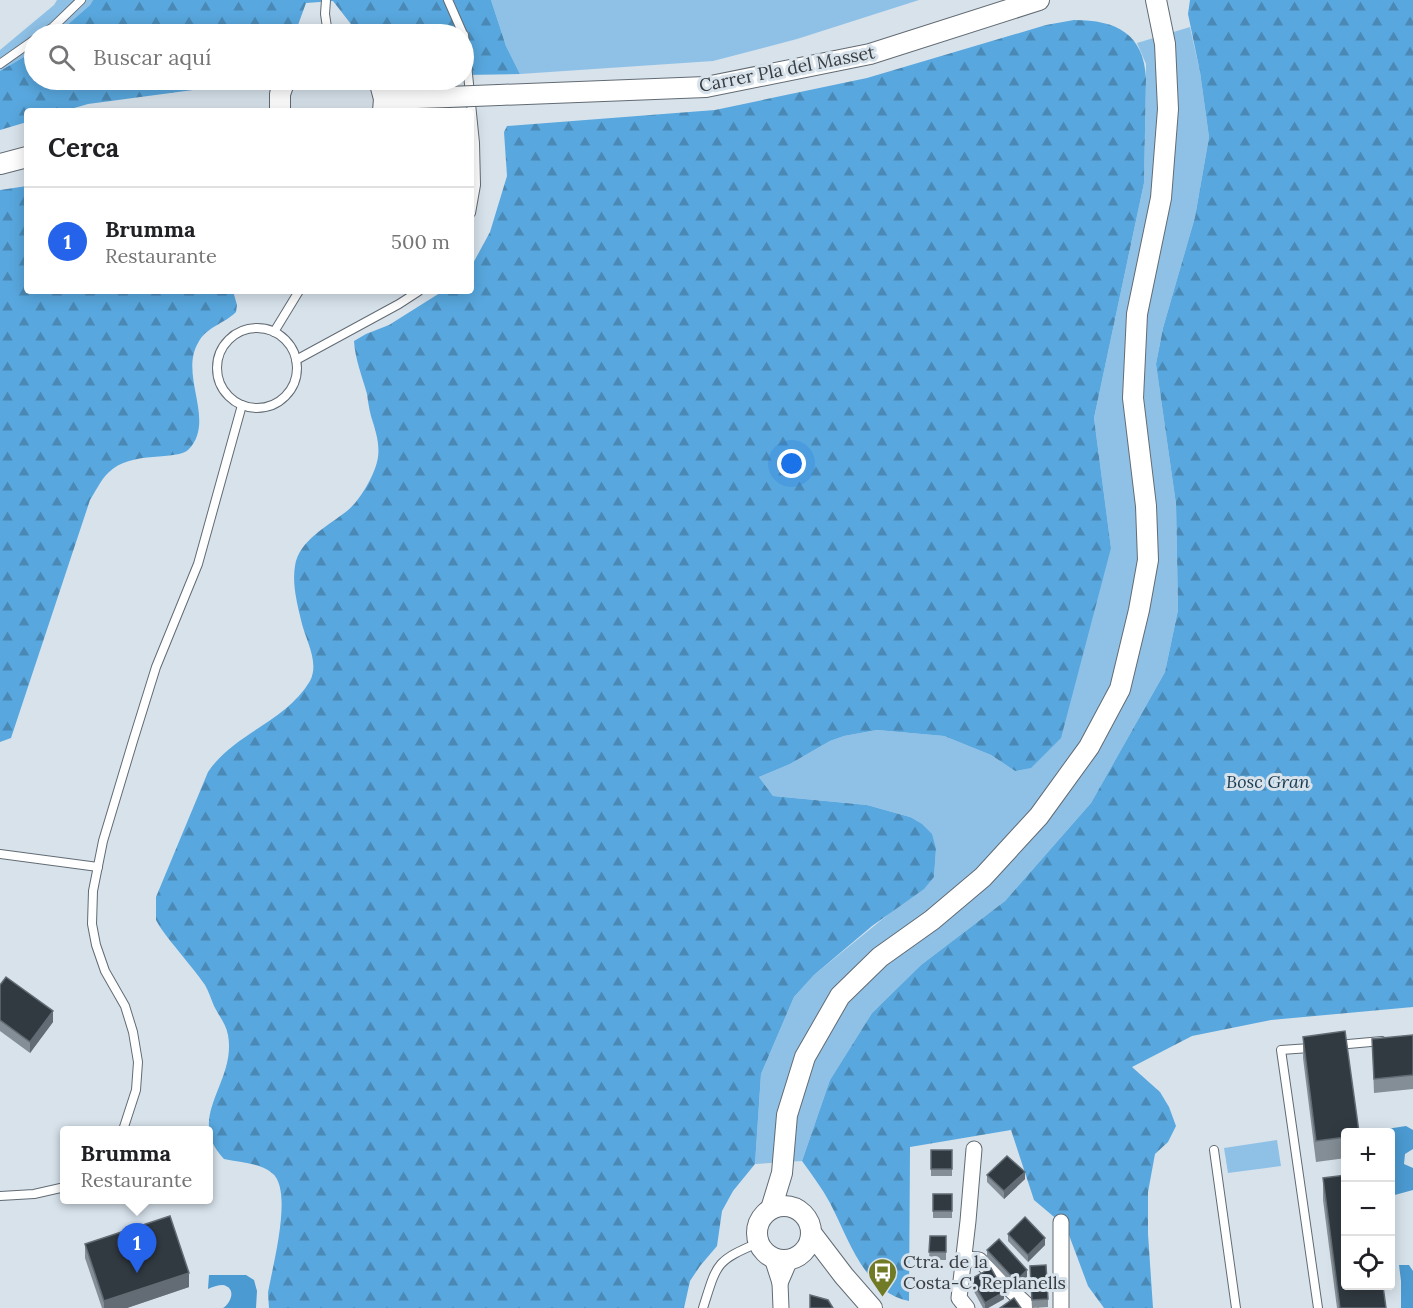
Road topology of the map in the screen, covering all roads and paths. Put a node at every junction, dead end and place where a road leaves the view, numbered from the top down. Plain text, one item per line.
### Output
1 (81, 0) edge
2 (326, 0) edge
3 (448, 0) edge
4 (1039, 0) edge
5 (1156, 0) edge
6 (56, 24) edge
7 (326, 24) edge
8 (458, 24) edge
9 (24, 47) edge
10 (0, 64) edge
11 (281, 90) edge
12 (380, 90) edge
13 (469, 90) edge
14 (383, 105) edge
15 (280, 108) edge
16 (471, 108) edge
17 (474, 134) edge
18 (24, 159) edge
19 (0, 164) edge
20 (474, 197) edge
21 (297, 294) edge
22 (414, 294) edge
23 (274, 332) junction
24 (296, 360) junction
25 (242, 405) junction
26 (0, 854) edge
27 (98, 867) junction
28 (1391, 1040) edge
29 (1325, 1046) edge
30 (1314, 1047) edge
31 (125, 1126) edge
32 (974, 1149) dead end
33 (1215, 1150) dead end
34 (782, 1173) junction
35 (60, 1188) edge
36 (0, 1196) edge
37 (771, 1209) junction
38 (798, 1209) junction
39 (1061, 1222) dead end
40 (812, 1234) junction
41 (758, 1243) junction
42 (787, 1258) junction
43 (964, 1259) junction
44 (844, 1276) junction
45 (703, 1308) edge
46 (781, 1308) edge
47 (872, 1308) edge
48 (967, 1308) edge
49 (1030, 1308) edge
50 (1061, 1308) edge
51 (1236, 1308) edge
52 (1318, 1308) edge

1 - 6 lane
2 - 7 lane
3 - 8 lane
4 - 14 street, Carrer Pla del Masset, bridge
5 - 34 street
9 - 10 lane
11 - 15 street
12 - 14 street
13 - 16 lane
17 - 20 lane
18 - 19 street
21 - 23 lane
22 - 24 lane
23 - 24 lane
23 - 25 lane
24 - 25 lane
25 - 27 lane
26 - 27 lane
27 - 31 lane
28 - 29 lane
30 - 52 lane
32 - 43 street
33 - 51 lane
34 - 37 street
34 - 38 street
35 - 36 lane
37 - 38 street
37 - 41 street
38 - 40 street
39 - 50 street
40 - 42 street
40 - 44 street
41 - 42 street
41 - 45 lane
42 - 44 street
42 - 46 street
43 - 48 street
43 - 49 street
44 - 47 street

